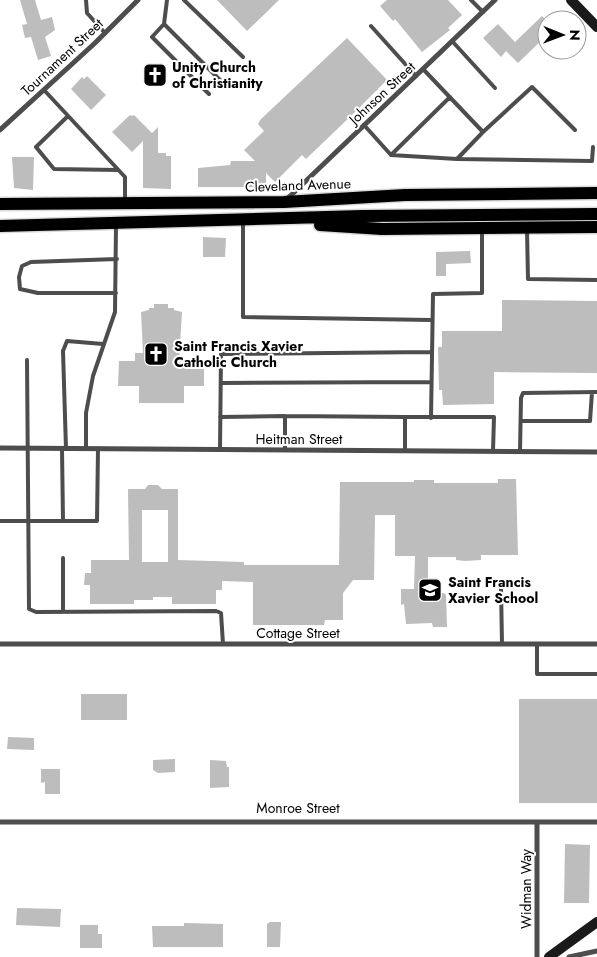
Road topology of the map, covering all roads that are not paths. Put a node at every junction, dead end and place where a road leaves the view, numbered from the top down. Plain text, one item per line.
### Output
1 (86, 0) edge
2 (138, 0) edge
3 (167, 0) edge
4 (184, 0) edge
5 (471, 0) edge
6 (495, 0) edge
7 (571, 0) edge
8 (483, 12) junction
9 (164, 24) junction
10 (371, 26) dead end
11 (597, 27) edge
12 (105, 33) junction
13 (452, 41) junction
14 (243, 57) dead end
15 (423, 69) junction
16 (416, 76) junction
17 (220, 80) dead end
18 (495, 88) dead end
19 (44, 90) junction
20 (209, 94) dead end
21 (450, 97) junction
22 (68, 116) junction
23 (364, 124) junction
24 (0, 130) edge
25 (576, 130) dead end
26 (483, 132) junction
27 (593, 147) dead end
28 (391, 155) junction
29 (457, 159) junction
30 (118, 170) junction
31 (597, 193) edge
32 (284, 202) junction
33 (125, 203) junction
34 (0, 204) edge
35 (597, 214) edge
36 (243, 220) junction
37 (272, 220) junction
38 (116, 224) junction
39 (0, 226) edge
40 (597, 227) edge
41 (527, 228) junction
42 (550, 228) junction
43 (482, 229) junction
44 (597, 234) edge
45 (117, 259) junction
46 (597, 280) edge
47 (116, 293) junction
48 (432, 320) junction
49 (103, 344) junction
50 (431, 352) junction
51 (27, 360) dead end
52 (431, 382) junction
53 (221, 383) junction
54 (595, 392) edge
55 (285, 416) junction
56 (220, 417) junction
57 (405, 417) junction
58 (431, 418) junction
59 (520, 421) junction
60 (0, 448) edge
61 (28, 449) junction
62 (64, 449) junction
63 (86, 449) junction
64 (98, 449) junction
65 (220, 450) junction
66 (285, 450) junction
67 (404, 450) junction
68 (494, 451) junction
69 (520, 451) junction
70 (597, 452) edge
71 (0, 521) edge
72 (28, 521) junction
73 (63, 521) junction
74 (63, 558) dead end
75 (502, 588) dead end
76 (63, 612) junction
77 (0, 644) edge
78 (223, 644) junction
79 (502, 644) junction
80 (537, 644) junction
81 (597, 644) edge
82 (597, 674) edge
83 (0, 822) edge
84 (537, 822) junction
85 (597, 822) edge
86 (597, 922) edge
87 (597, 951) edge
88 (537, 957) edge
89 (549, 957) edge
90 (569, 957) edge

1 - 12 lane
2 - 12 street, Tournament Street
3 - 9 lane
4 - 14 lane
5 - 8 lane
6 - 8 street, Johnson Street
7 - 11 street
8 - 13 street, Johnson Street
9 - 17 lane
9 - 20 lane
10 - 16 lane
12 - 19 street, Tournament Street
13 - 15 street, Johnson Street
13 - 18 lane
15 - 16 street, Johnson Street
15 - 21 lane
16 - 23 street, Johnson Street
19 - 22 lane
19 - 24 street, Tournament Street
21 - 26 lane
21 - 28 lane
22 - 30 lane
22 - 30 lane
23 - 28 lane
23 - 32 street, Johnson Street
25 - 26 lane
26 - 29 lane
27 - 29 lane
28 - 29 lane
30 - 33 lane
31 - 32 main road, Cleveland Avenue
32 - 33 main road, Cleveland Avenue
33 - 34 main road, Cleveland Avenue
35 - 37 main road
36 - 37 main road
36 - 38 main road
36 - 48 lane
37 - 43 main road
38 - 39 main road
38 - 45 lane
40 - 42 main road
41 - 42 main road
41 - 43 main road
41 - 46 lane
42 - 44 main road
43 - 48 lane
45 - 47 lane
45 - 47 lane
47 - 49 lane
48 - 50 lane
49 - 62 lane
49 - 63 lane
50 - 52 lane
50 - 53 lane
51 - 61 lane
52 - 53 lane
52 - 58 lane
53 - 56 lane
54 - 59 lane
54 - 59 lane
55 - 56 lane
55 - 57 lane
55 - 66 lane
56 - 65 lane
57 - 58 lane
57 - 67 lane
58 - 68 lane
59 - 69 lane
60 - 61 street, Heitman Street
61 - 62 street, Heitman Street
61 - 72 lane
62 - 63 street, Heitman Street
62 - 73 lane
63 - 64 street, Heitman Street
64 - 65 street, Heitman Street
64 - 73 lane
65 - 66 street, Heitman Street
66 - 67 street, Heitman Street
67 - 68 street, Heitman Street
68 - 69 street, Heitman Street
69 - 70 street, Heitman Street
71 - 72 lane
72 - 73 lane
72 - 76 lane
74 - 76 lane
75 - 79 lane
76 - 78 lane
77 - 78 street, Cottage Street
78 - 79 street, Cottage Street
79 - 80 street, Cottage Street
80 - 81 street, Cottage Street
80 - 82 lane
83 - 84 street, Monroe Street
84 - 85 street, Monroe Street
84 - 88 street, Widman Way
86 - 89 street
87 - 90 street

